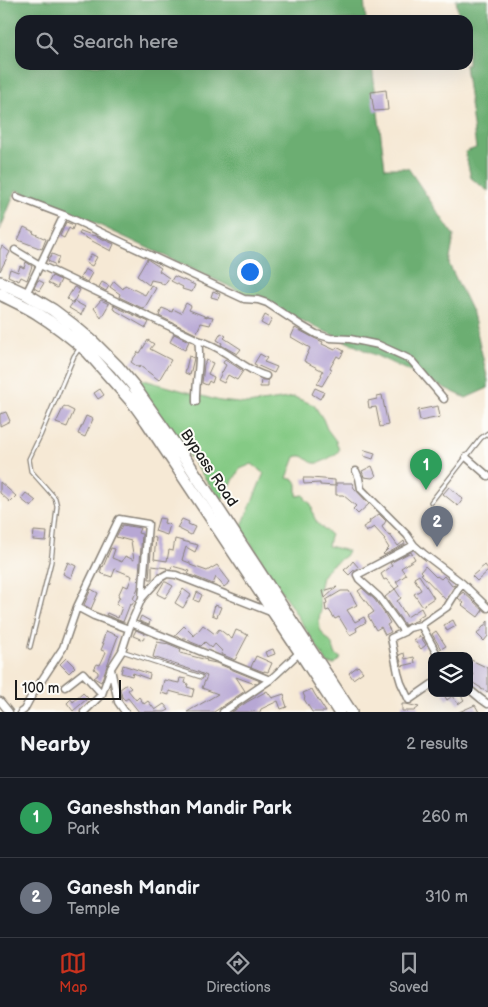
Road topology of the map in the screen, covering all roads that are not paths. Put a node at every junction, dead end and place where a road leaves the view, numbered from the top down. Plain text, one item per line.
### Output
1 (17, 197) dead end
2 (64, 215) junction
3 (15, 250) dead end
4 (40, 265) junction
5 (0, 282) edge
6 (0, 294) edge
7 (26, 294) junction
8 (198, 340) junction
9 (87, 347) junction
10 (266, 376) dead end
11 (444, 399) dead end
12 (196, 402) dead end
13 (488, 433) edge
14 (466, 457) junction
15 (356, 472) dead end
16 (488, 476) edge
17 (431, 502) dead end
18 (414, 544) junction
19 (462, 583) junction
20 (142, 598) junction
21 (77, 607) junction
22 (488, 608) edge
23 (274, 613) junction
24 (421, 625) junction
25 (130, 626) junction
26 (404, 632) junction
27 (30, 647) dead end
28 (122, 651) junction
29 (300, 652) junction
30 (436, 652) edge
31 (111, 668) junction
32 (201, 676) dead end
33 (270, 680) junction
34 (66, 687) dead end
35 (428, 687) edge
36 (473, 692) edge
37 (102, 694) junction
38 (0, 701) edge
39 (488, 704) edge
40 (9, 712) edge
41 (21, 712) edge
42 (84, 712) edge
43 (125, 712) edge
44 (223, 712) edge
45 (338, 712) edge
46 (351, 712) edge

1 - 2 street
2 - 4 street
2 - 11 street
3 - 4 street
4 - 7 street
4 - 8 street
5 - 7 highway, Bypass Road
6 - 9 highway, Bypass Road
7 - 9 highway, Bypass Road
8 - 10 street
8 - 12 street
9 - 23 highway, Bypass Road
9 - 27 lane
9 - 46 highway, Bypass Road
13 - 14 lane
14 - 16 street
14 - 17 lane
15 - 18 street
18 - 19 street
18 - 26 street
19 - 22 street
19 - 24 street
20 - 21 street
20 - 23 street
20 - 25 street
21 - 25 street
21 - 41 street
23 - 29 highway, Bypass Road
24 - 26 street
24 - 30 street
25 - 28 street
25 - 33 street
26 - 35 street
28 - 31 street
28 - 32 lane
29 - 33 street
29 - 45 highway, Bypass Road
31 - 37 street
31 - 43 street
33 - 44 street
34 - 37 street
36 - 39 street
37 - 42 street
38 - 40 street

